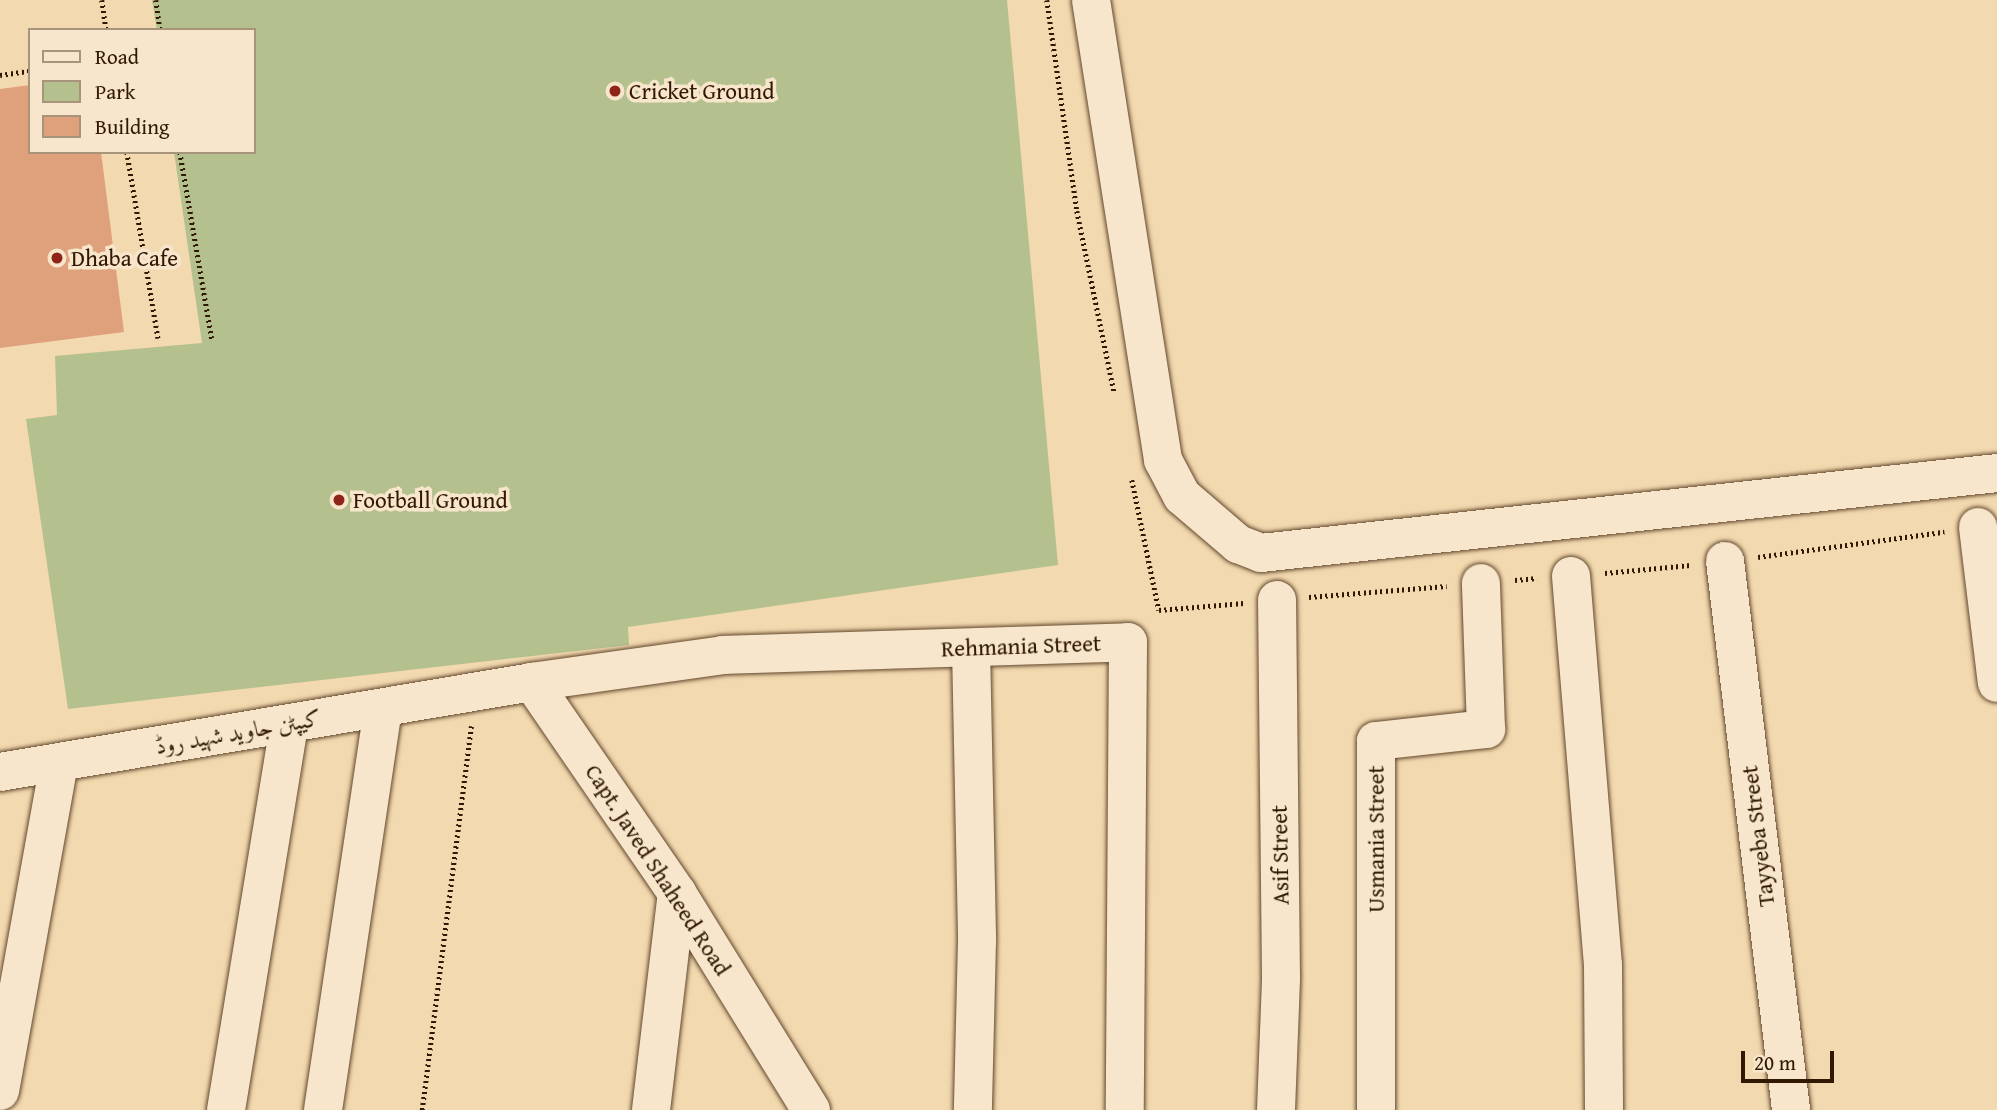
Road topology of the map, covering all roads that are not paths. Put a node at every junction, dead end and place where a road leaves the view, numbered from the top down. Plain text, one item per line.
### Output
1 (1091, 0) edge
2 (1997, 472) edge
3 (1978, 527) road end
4 (1725, 561) road end
5 (1571, 576) road end
6 (1481, 583) road end
7 (1277, 600) road end
8 (971, 648) junction
9 (532, 682) junction
10 (1997, 683) edge
11 (383, 708) junction
12 (289, 724) junction
13 (59, 762) junction
14 (0, 772) edge
15 (677, 893) junction
16 (0, 1091) edge
17 (226, 1110) edge
18 (323, 1110) edge
19 (651, 1110) edge
20 (811, 1110) edge
21 (973, 1110) edge
22 (1125, 1110) edge
23 (1276, 1110) edge
24 (1376, 1110) edge
25 (1604, 1110) edge
26 (1791, 1110) edge

1 - 2 street
3 - 10 street
4 - 26 street, Tayyeba Street
5 - 25 street
6 - 24 street, Usmania Street
7 - 23 street, Asif Street
8 - 9 street, Rehmania Street
8 - 21 street
8 - 22 street, Rehmania Street
9 - 11 street, کیپٹن جاوید شہید روڈ
9 - 15 street, Capt. Javed Shaheed Road
11 - 12 street, کیپٹن جاوید شہید روڈ
11 - 18 street
12 - 13 street, کیپٹن جاوید شہید روڈ
12 - 17 street
13 - 14 street, کیپٹن جاوید شہید روڈ
13 - 16 street
15 - 19 street
15 - 20 street, Capt. Javed Shaheed Road

